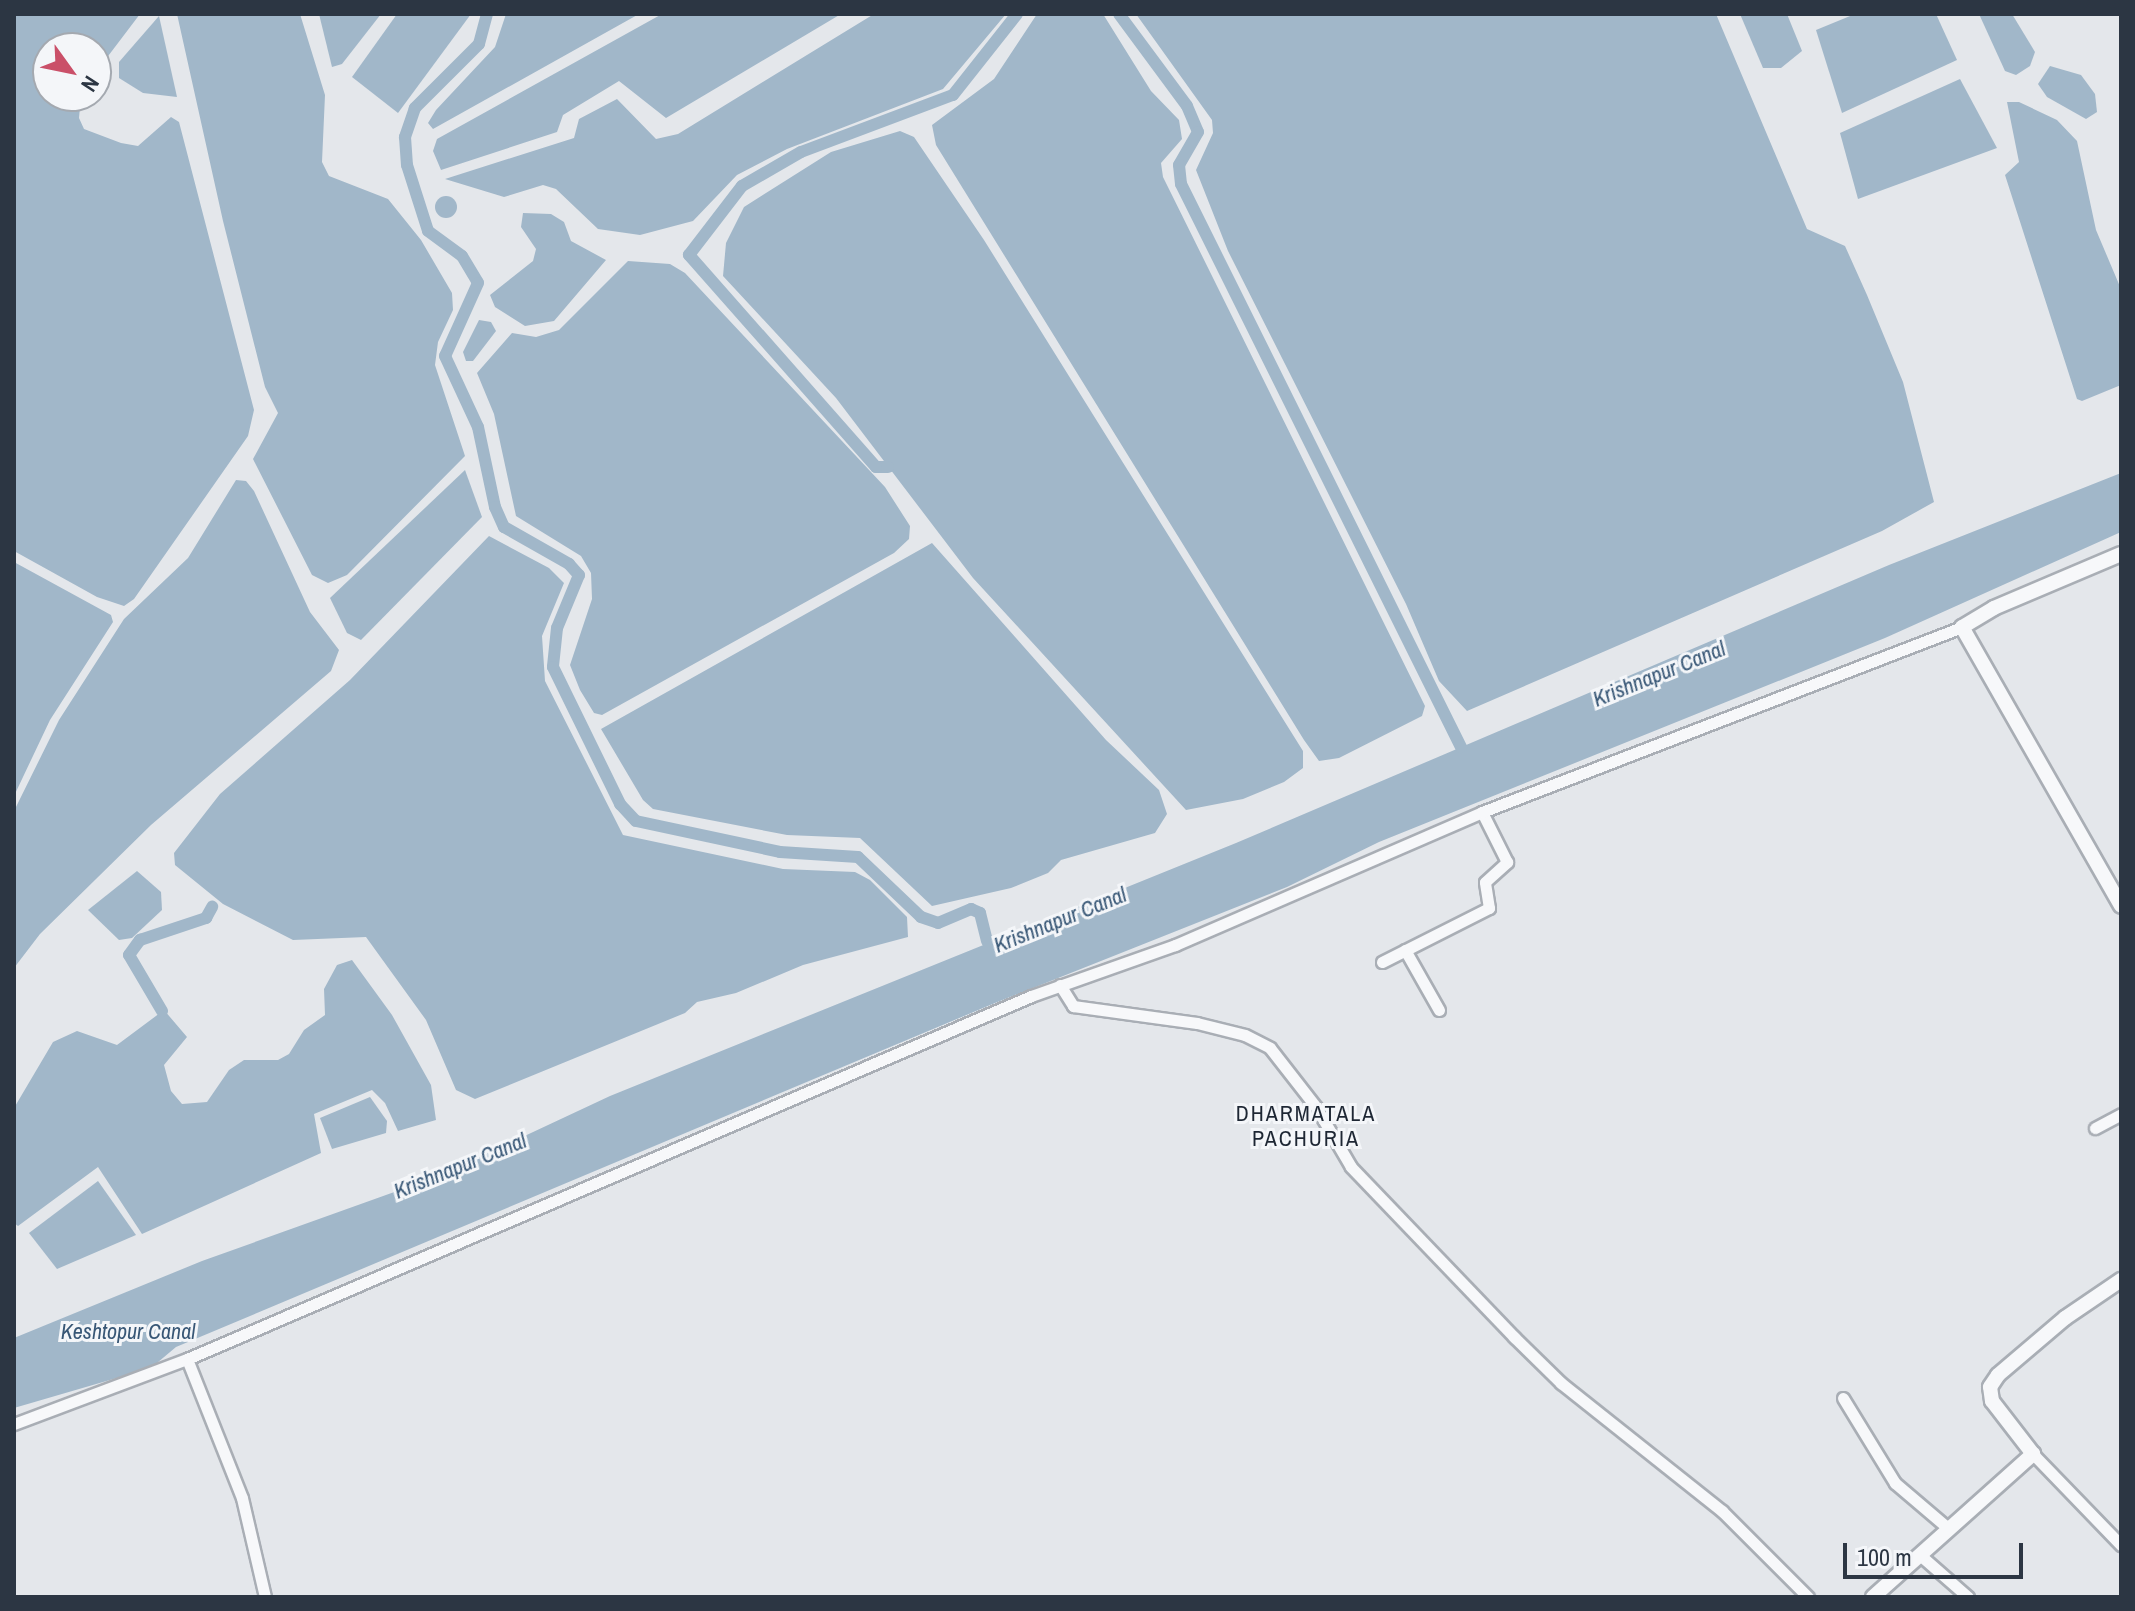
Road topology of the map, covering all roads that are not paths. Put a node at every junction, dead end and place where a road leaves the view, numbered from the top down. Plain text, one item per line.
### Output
1 (2121, 554) edge
2 (1962, 627) junction
3 (1482, 812) junction
4 (2121, 906) edge
5 (1405, 950) junction
6 (1382, 962) dead end
7 (1060, 985) junction
8 (1439, 1010) dead end
9 (2121, 1114) edge
10 (2095, 1128) dead end
11 (2121, 1280) edge
12 (187, 1359) junction
13 (1843, 1398) dead end
14 (14, 1424) edge
15 (2033, 1454) junction
16 (1949, 1529) junction
17 (2121, 1545) edge
18 (1920, 1555) junction
19 (265, 1597) edge
20 (1808, 1597) edge
21 (1873, 1597) edge
22 (1968, 1597) edge

1 - 2 street
2 - 3 street
2 - 4 street
3 - 5 street
3 - 7 street
5 - 6 street
5 - 8 street
7 - 12 street
7 - 20 street
9 - 10 street
11 - 15 street
12 - 14 street
12 - 19 street
13 - 16 street
15 - 16 street
15 - 17 street
16 - 18 street
18 - 21 street
18 - 22 street

